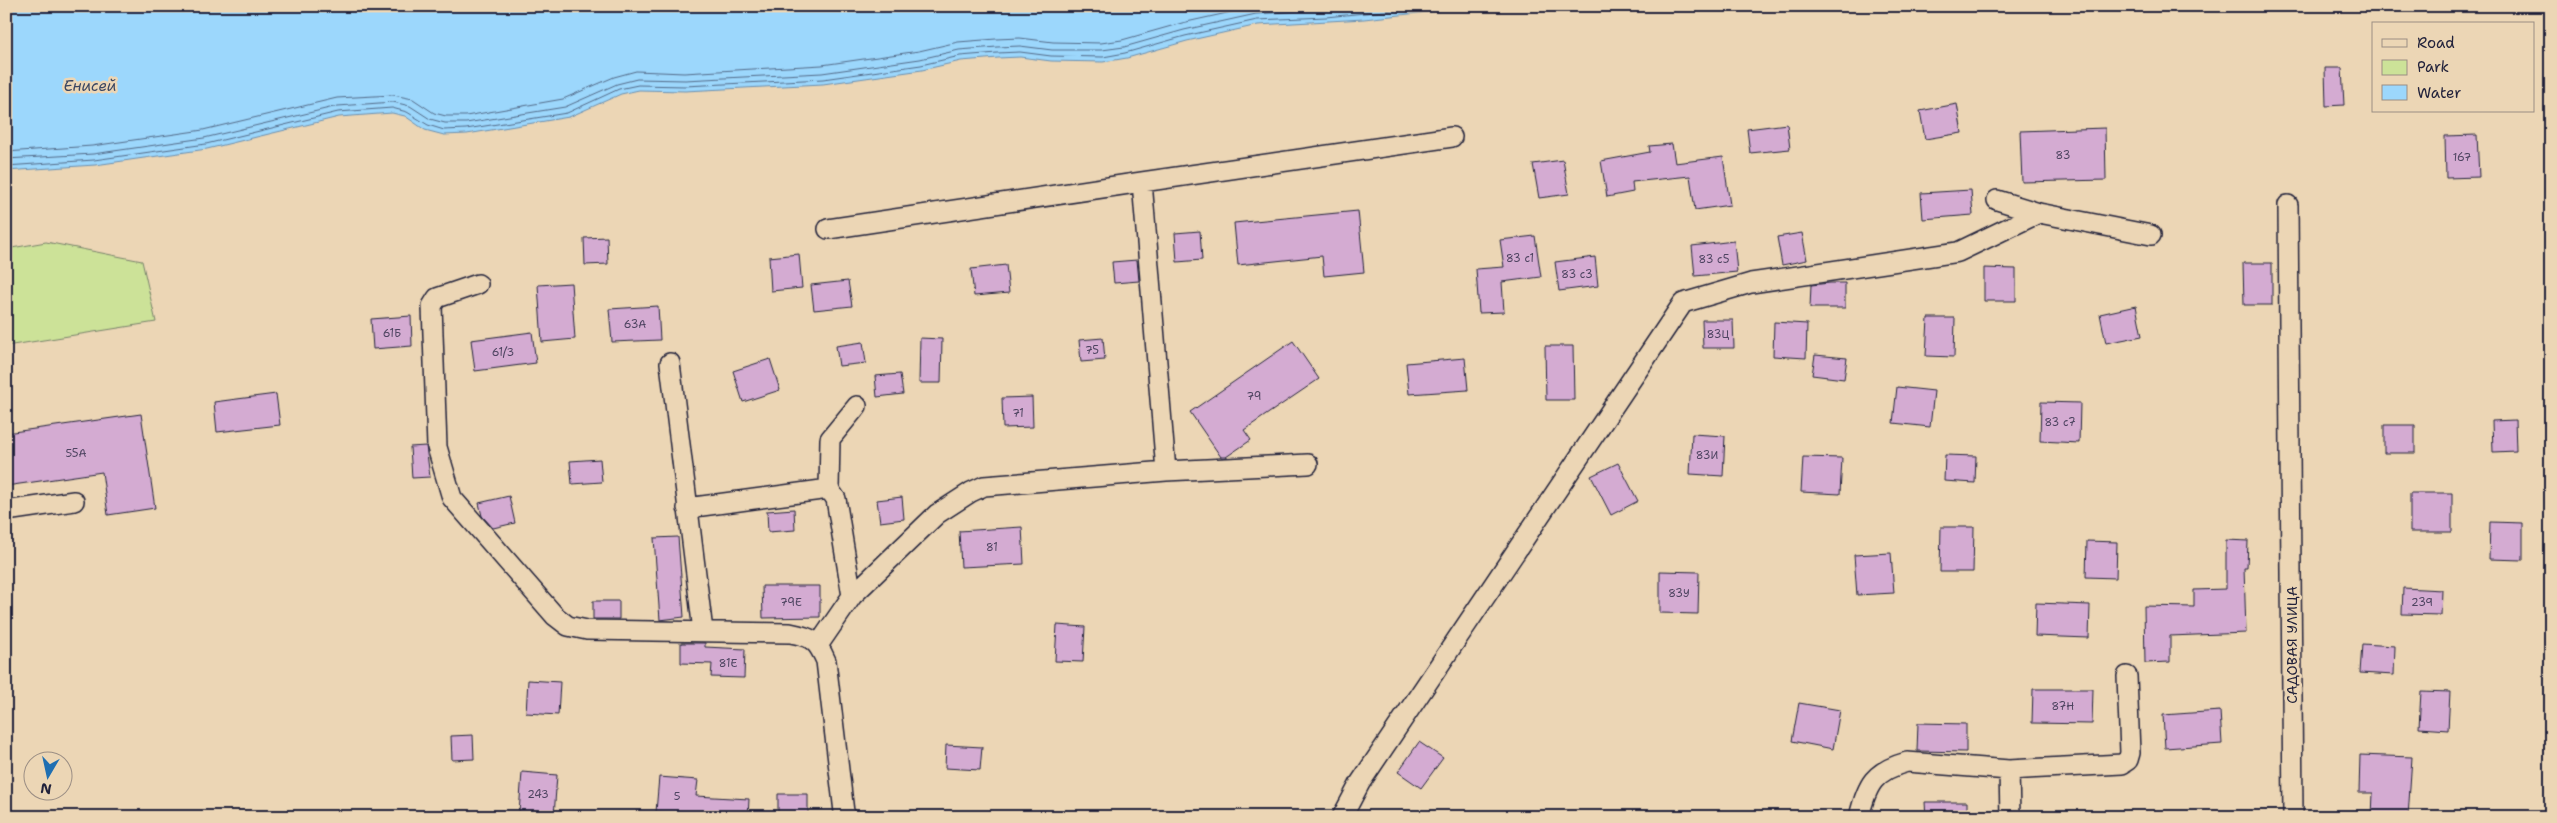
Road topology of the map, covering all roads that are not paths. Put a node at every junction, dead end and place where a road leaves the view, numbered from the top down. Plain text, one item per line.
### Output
1 (1452, 137) dead end
2 (1142, 182) junction
3 (1998, 200) dead end
4 (2288, 205) dead end
5 (2039, 212) junction
6 (828, 229) dead end
7 (2151, 235) dead end
8 (478, 284) dead end
9 (670, 363) dead end
10 (857, 406) dead end
11 (1308, 464) dead end
12 (1166, 471) junction
13 (829, 489) junction
14 (74, 501) dead end
15 (687, 508) junction
16 (6, 511) edge
17 (852, 596) junction
18 (703, 632) junction
19 (819, 644) junction
20 (2126, 676) dead end
21 (2009, 770) junction
22 (847, 817) edge
23 (1342, 817) edge
24 (1859, 817) edge
25 (2010, 817) edge
26 (2293, 817) edge

1 - 2 street
2 - 6 street
2 - 12 street
3 - 5 street
4 - 26 street, САДОВАЯ УЛИЦА
5 - 7 street
5 - 23 street
8 - 18 street
9 - 15 street
10 - 13 street
11 - 12 street
12 - 17 street
13 - 15 street
13 - 17 street
14 - 16 street
15 - 18 street
17 - 19 street
18 - 19 street
19 - 22 street
20 - 21 street
21 - 24 street
21 - 25 street

